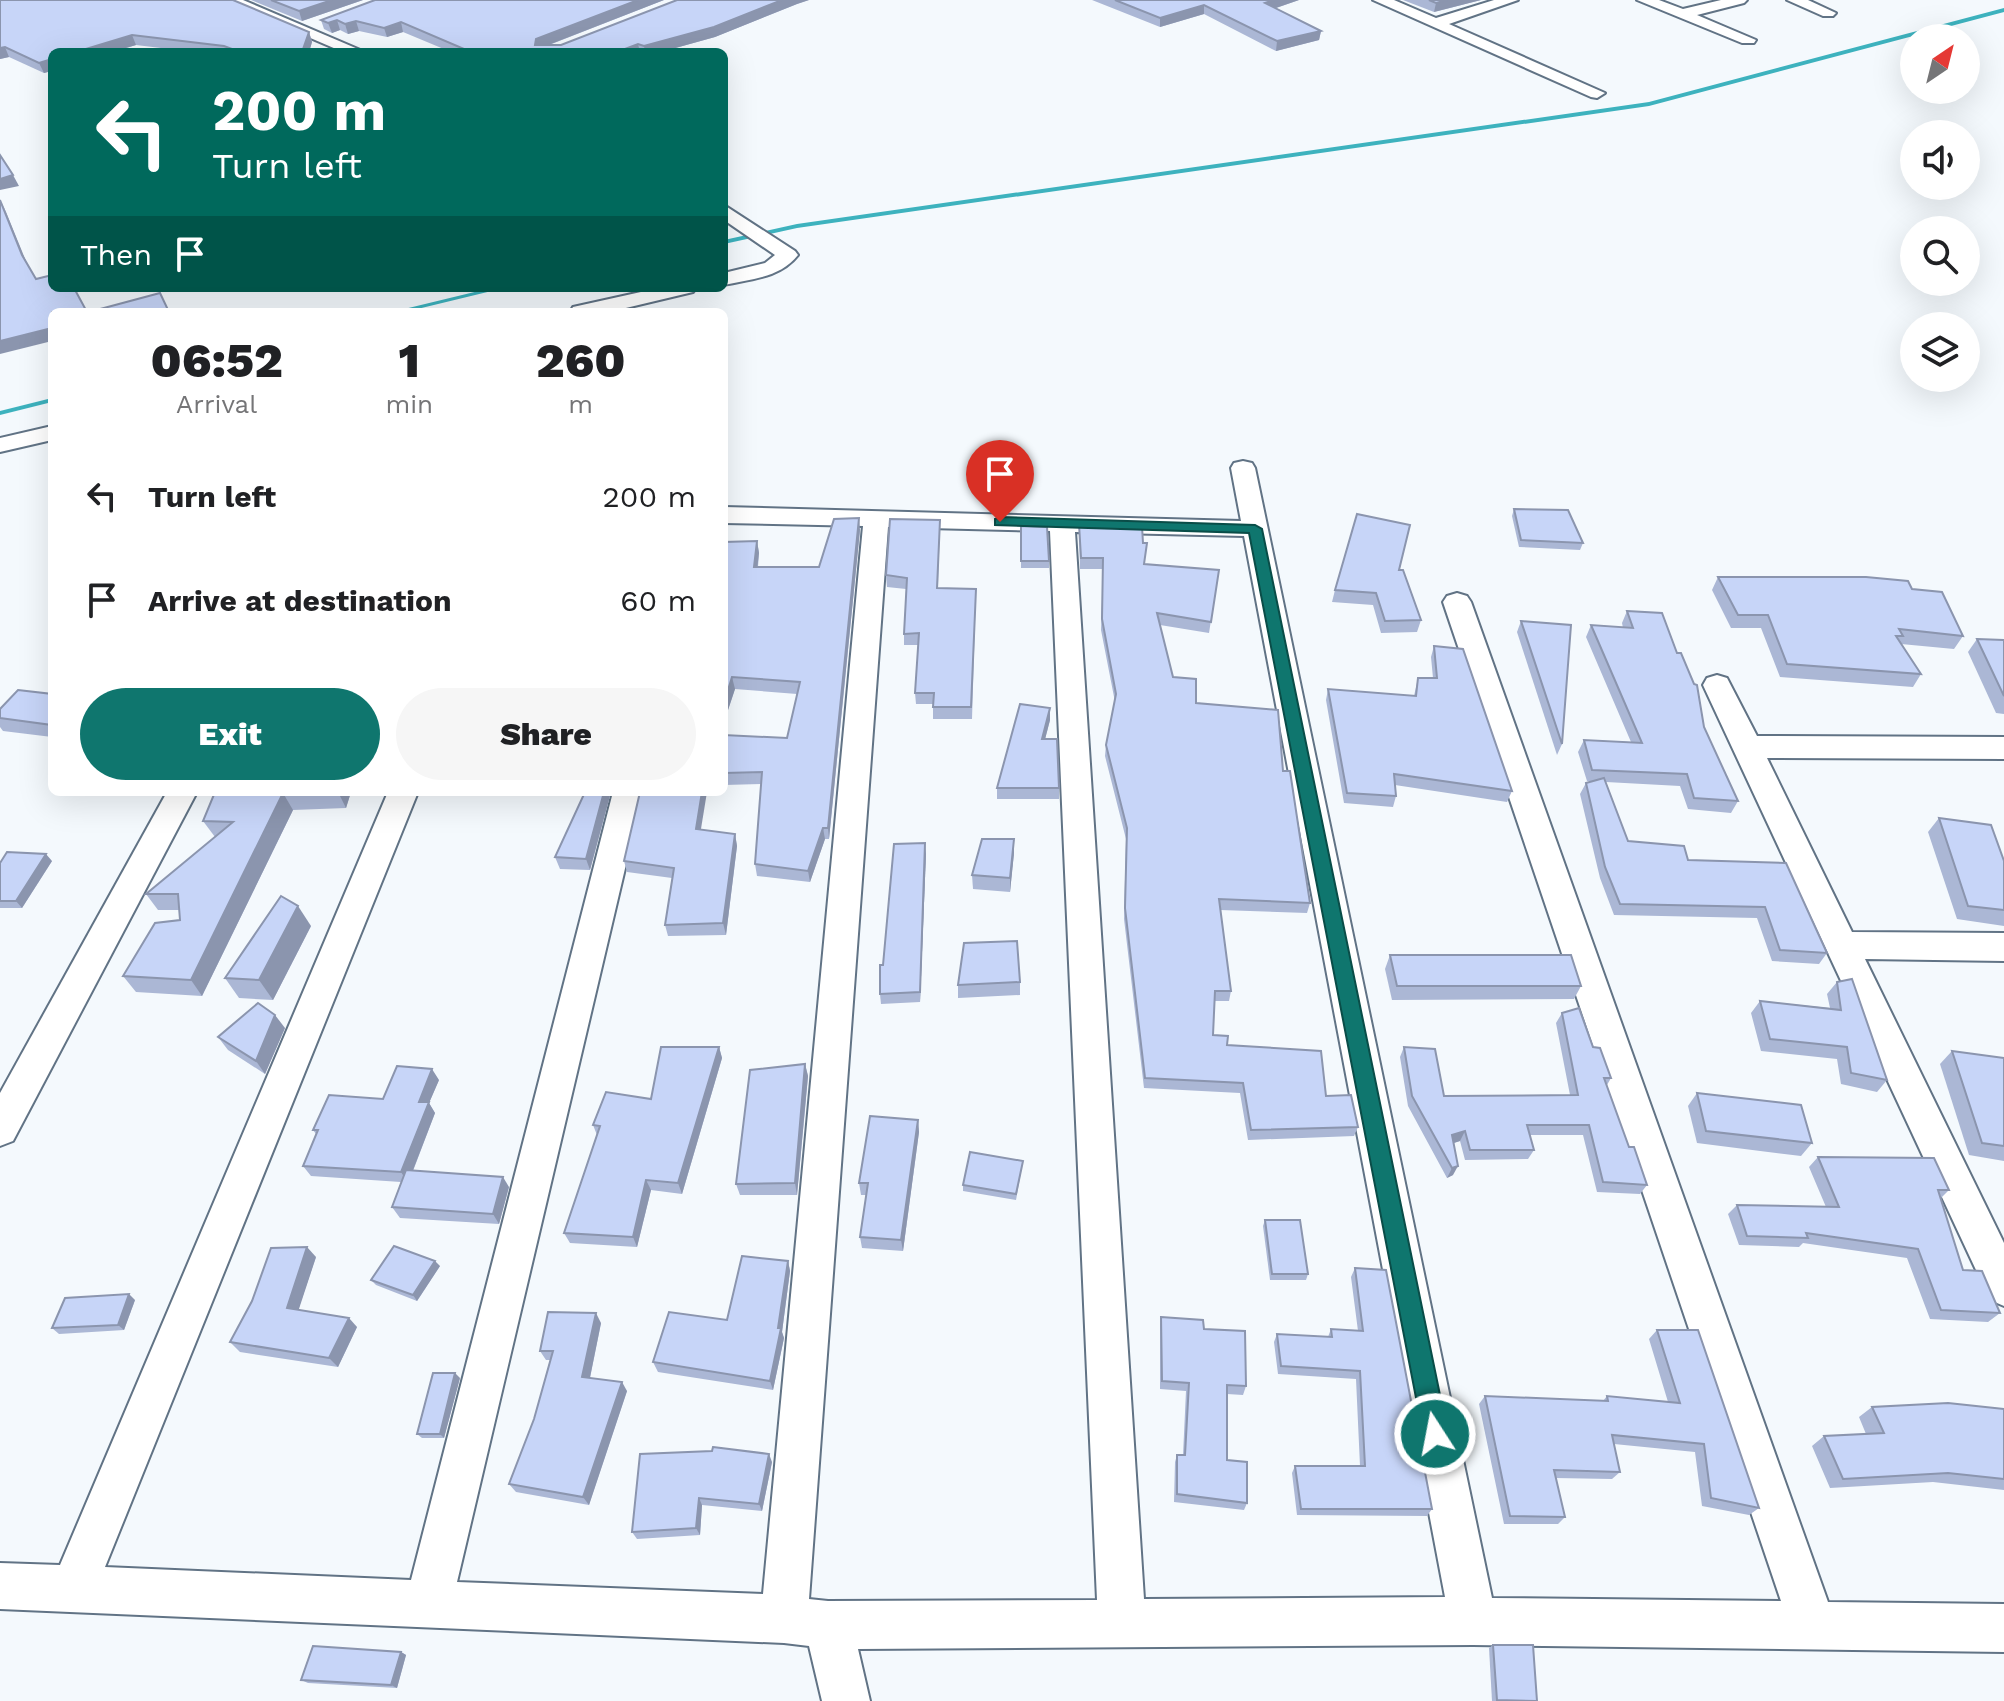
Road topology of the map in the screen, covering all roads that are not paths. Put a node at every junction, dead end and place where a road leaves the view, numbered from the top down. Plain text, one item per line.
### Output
1 (230, 0) edge
2 (1381, 0) edge
3 (1510, 0) edge
4 (1645, 0) edge
5 (1739, 0) edge
6 (1795, 0) edge
7 (1828, 13) dead end
8 (1682, 14) junction
9 (330, 20) edge
10 (1436, 23) junction
11 (302, 29) junction
12 (1748, 40) dead end
13 (347, 48) edge
14 (1597, 93) dead end
15 (728, 214) edge
16 (728, 278) edge
17 (668, 292) edge
18 (598, 308) edge
19 (48, 434) edge
20 (0, 445) edge
21 (1243, 468) dead end
22 (728, 515) edge
23 (876, 519) junction
24 (1062, 523) junction
25 (1255, 529) junction
26 (1457, 602) dead end
27 (1717, 685) dead end
28 (1747, 747) junction
29 (2004, 748) edge
30 (180, 796) edge
31 (401, 796) edge
32 (627, 796) edge
33 (1841, 945) junction
34 (2004, 947) edge
35 (0, 1129) edge
36 (1990, 1228) edge
37 (2004, 1286) edge
38 (0, 1586) edge
39 (73, 1589) junction
40 (428, 1604) junction
41 (1473, 1621) junction
42 (806, 1622) junction
43 (1122, 1623) junction
44 (1813, 1625) junction
45 (2004, 1628) edge
46 (846, 1701) edge

1 - 11 street
2 - 10 street
3 - 10 street
4 - 8 street
5 - 8 street
6 - 7 street
8 - 12 street
9 - 11 street
10 - 14 street
11 - 13 street
15 - 16 street
17 - 18 street
19 - 20 street
21 - 25 street
22 - 23 street
23 - 24 street
23 - 42 street
24 - 25 street
24 - 43 street
25 - 41 street
26 - 44 street
27 - 28 street
28 - 29 street
28 - 33 street
30 - 35 street
31 - 39 street
32 - 40 street
33 - 34 street
33 - 36 street
36 - 37 street
38 - 39 street
39 - 40 street
40 - 42 street
41 - 43 street
41 - 44 street
42 - 43 street
42 - 46 street
44 - 45 street

